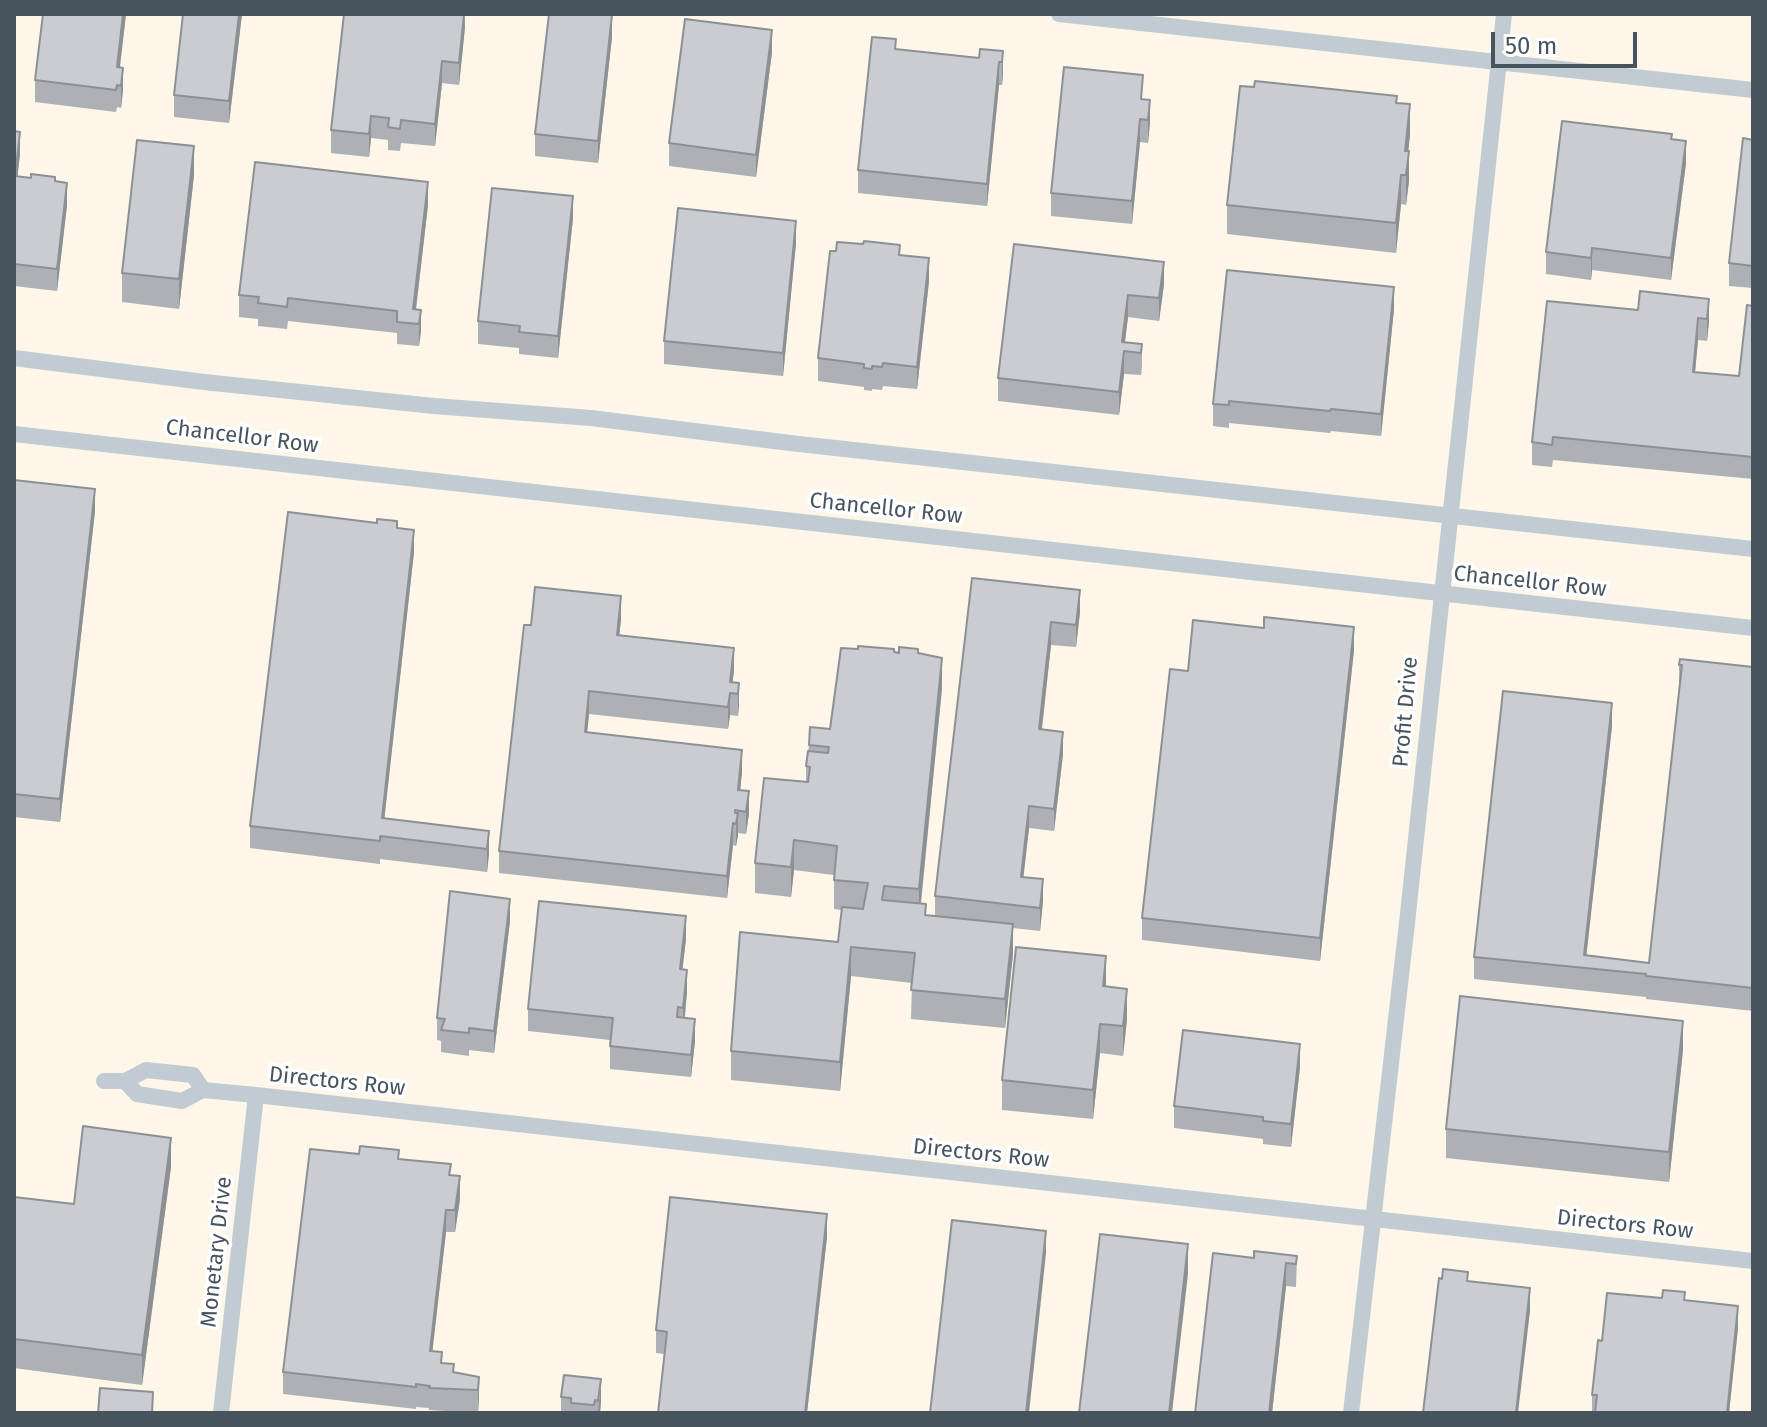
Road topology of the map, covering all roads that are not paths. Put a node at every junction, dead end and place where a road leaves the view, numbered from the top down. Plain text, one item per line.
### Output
1 (1059, 14) edge
2 (1504, 14) edge
3 (1500, 62) junction
4 (1753, 90) edge
5 (14, 358) edge
6 (14, 434) edge
7 (1451, 514) junction
8 (1753, 549) edge
9 (1440, 594) junction
10 (1753, 628) edge
11 (104, 1081) dead end
12 (125, 1081) junction
13 (203, 1090) junction
14 (256, 1095) junction
15 (1373, 1220) junction
16 (1753, 1261) edge
17 (221, 1413) edge
18 (1351, 1413) edge

1 - 3 street
2 - 3 street, Profit Drive
3 - 4 street
3 - 7 street, Profit Drive
5 - 7 street
6 - 9 street, Chancellor Row
7 - 8 street
7 - 9 street, Profit Drive
9 - 10 street, Chancellor Row
9 - 15 street, Profit Drive
11 - 12 street, Directors Row
12 - 13 street, Directors Row
12 - 13 street, Directors Row
13 - 14 street, Directors Row
14 - 15 street, Directors Row
14 - 17 street, Monetary Drive
15 - 16 street, Directors Row
15 - 18 street, Profit Drive

